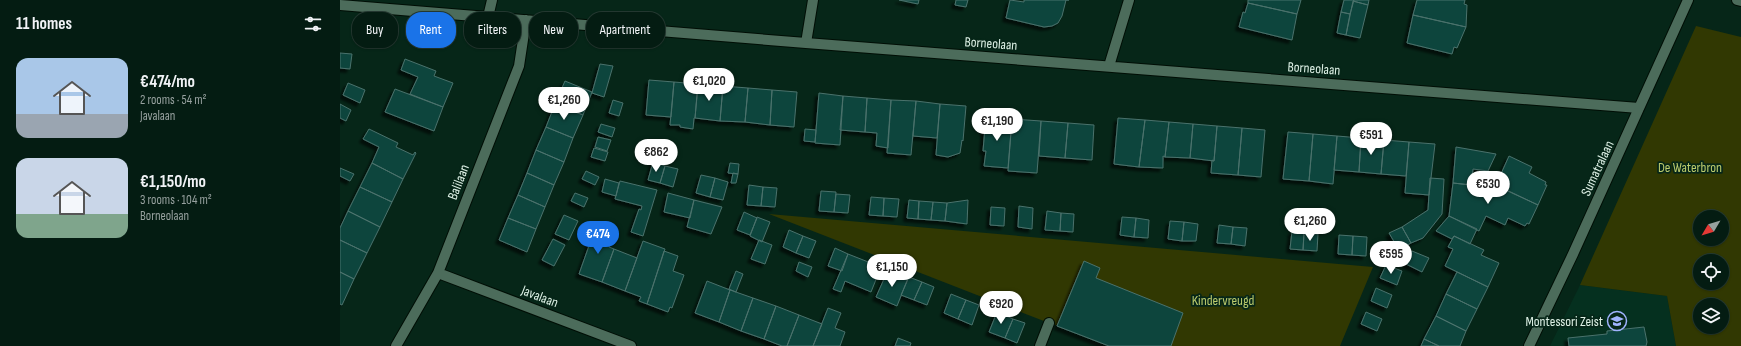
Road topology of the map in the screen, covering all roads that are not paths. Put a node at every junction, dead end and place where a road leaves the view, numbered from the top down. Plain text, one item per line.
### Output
1 (492, 0) edge
2 (813, 0) edge
3 (1129, 0) edge
4 (1688, 0) edge
5 (1737, 0) edge
6 (1741, 1) edge
7 (340, 4) edge
8 (489, 12) edge
9 (464, 15) edge
10 (521, 20) edge
11 (526, 20) junction
12 (806, 43) junction
13 (1109, 66) junction
14 (1639, 108) junction
15 (438, 273) junction
16 (1049, 322) dead end
17 (396, 346) edge
18 (631, 346) edge
19 (1040, 346) edge
20 (1529, 346) edge

1 - 8 street
2 - 12 street
3 - 13 street
4 - 14 street, Sumatralaan
5 - 6 street
7 - 9 street, Borneolaan
10 - 11 street, Borneolaan
11 - 12 street, Borneolaan
11 - 15 street, Balilaan
12 - 13 street, Borneolaan
13 - 14 street, Borneolaan
14 - 20 street, Sumatralaan
15 - 17 street, Balilaan
15 - 18 street, Javalaan
16 - 19 street

